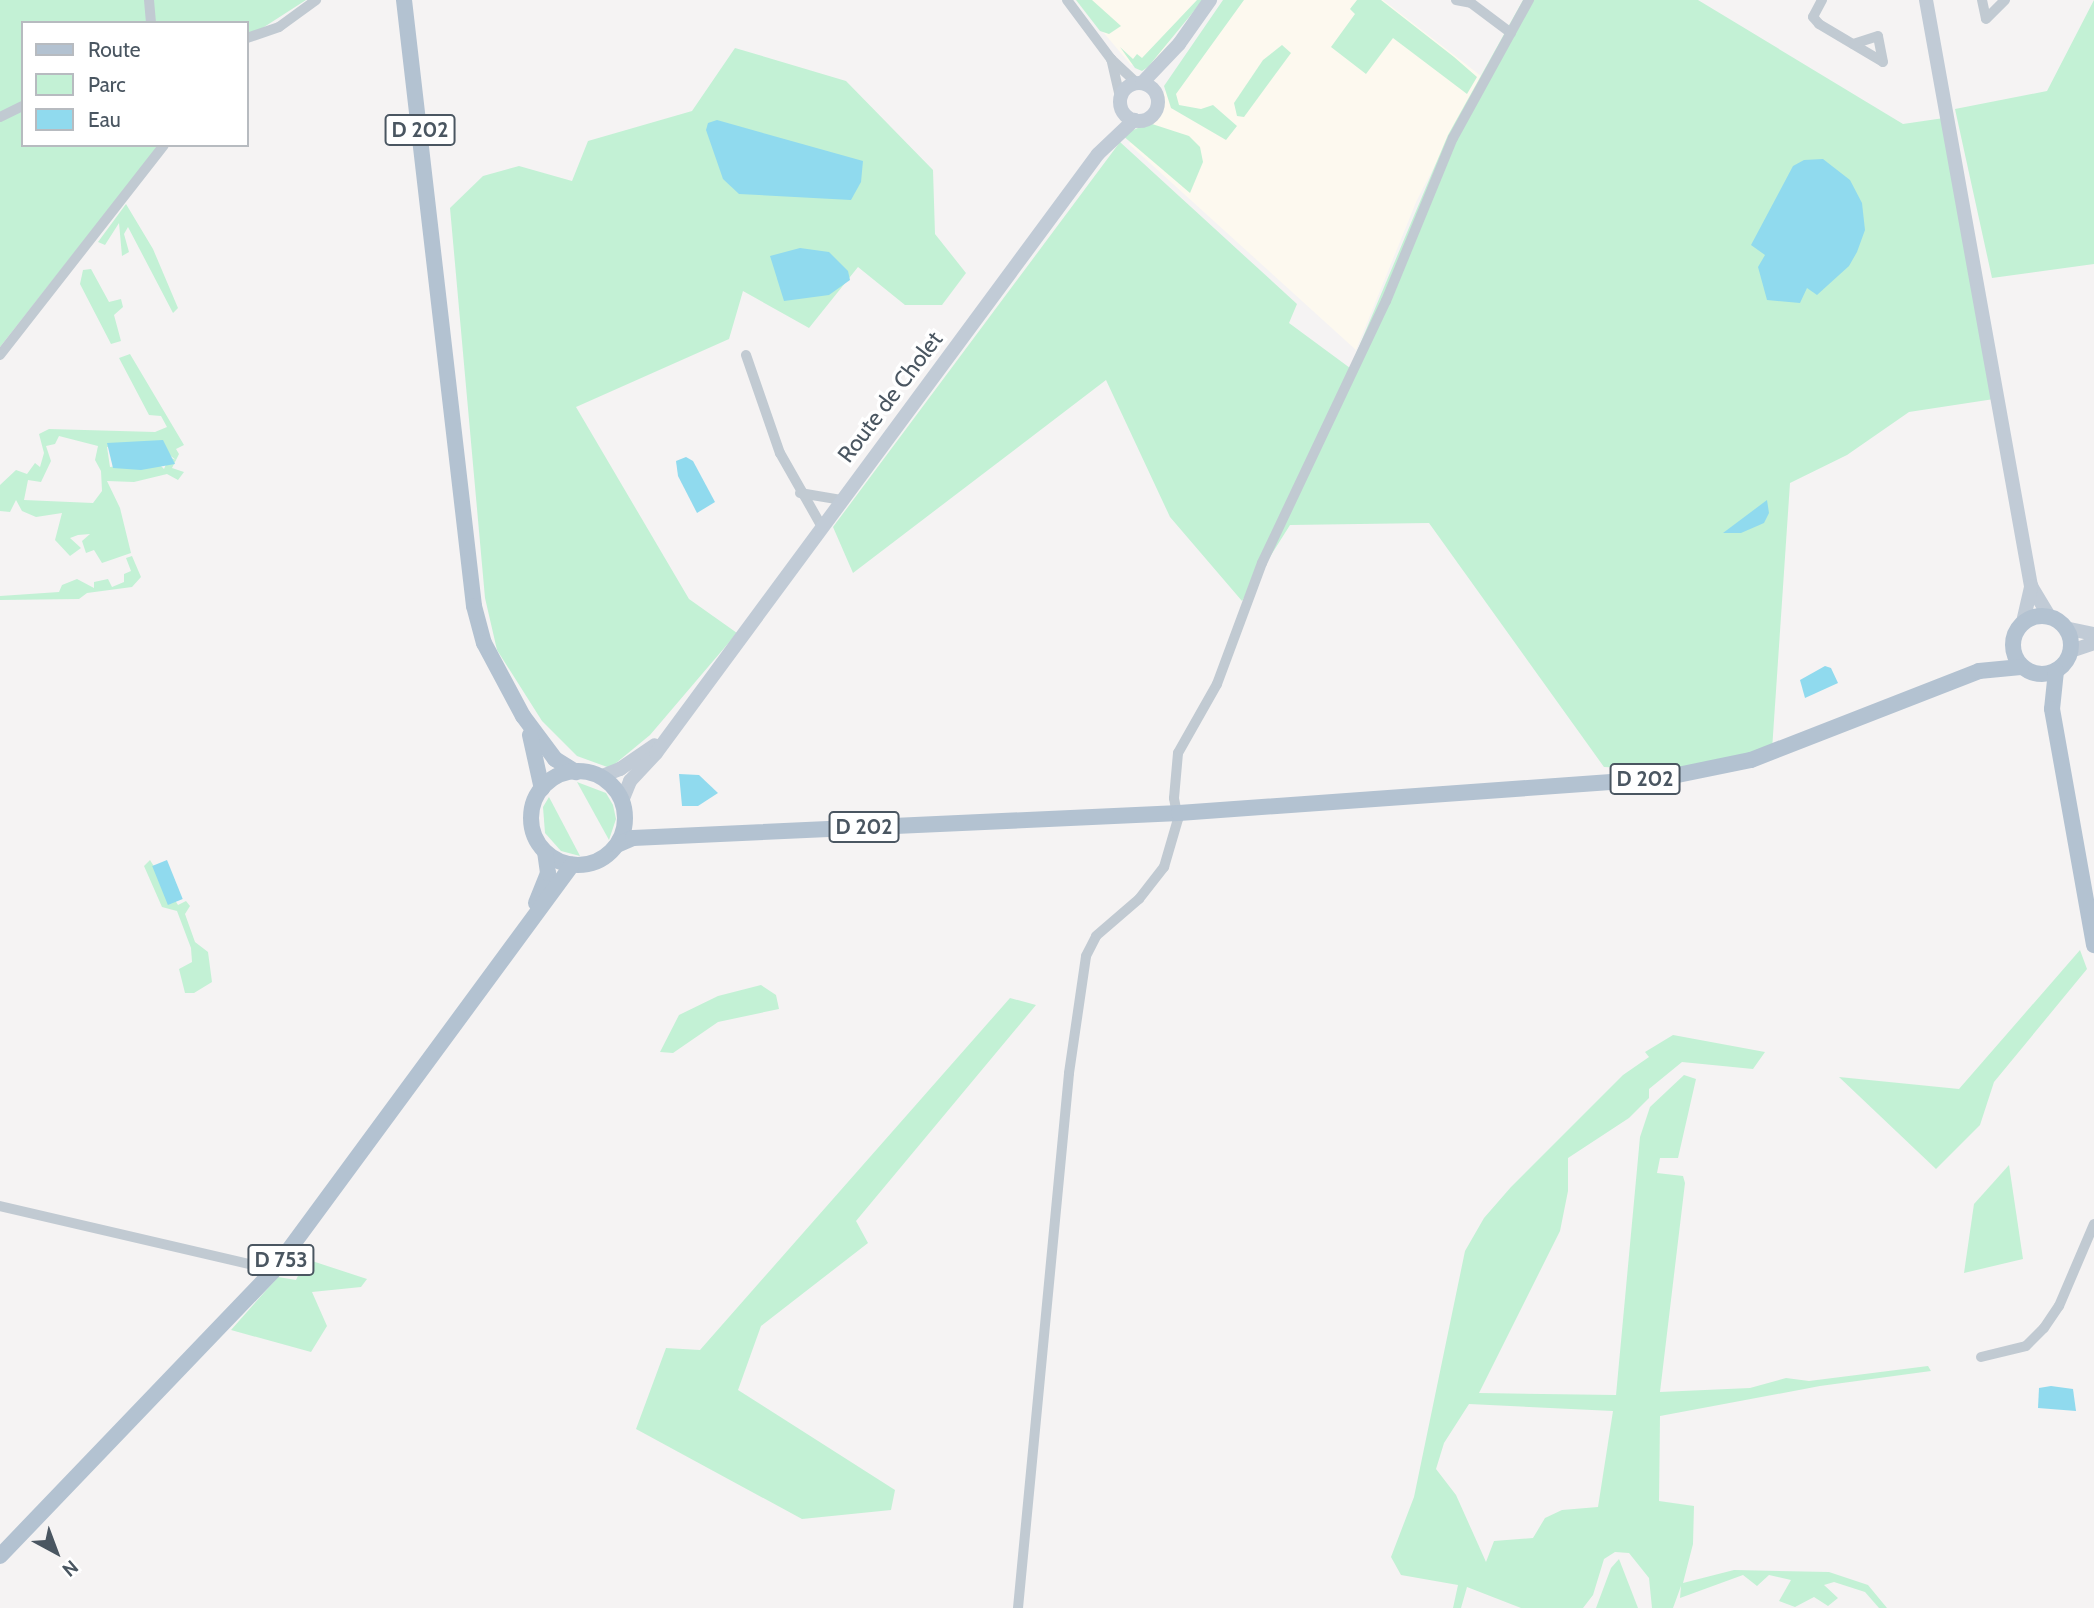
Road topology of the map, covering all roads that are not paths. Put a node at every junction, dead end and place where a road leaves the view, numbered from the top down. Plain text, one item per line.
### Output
1 (149, 0) edge
2 (316, 0) edge
3 (404, 0) edge
4 (1067, 0) edge
5 (1210, 0) edge
6 (1456, 0) edge
7 (1529, 0) edge
8 (1822, 0) edge
9 (1926, 0) edge
10 (1982, 0) edge
11 (2006, 0) edge
12 (151, 21) edge
13 (1511, 33) junction
14 (248, 38) edge
15 (1179, 44) junction
16 (1853, 44) dead end
17 (1111, 59) junction
18 (1139, 83) junction
19 (1156, 93) junction
20 (1121, 103) junction
21 (21, 107) edge
22 (0, 117) edge
23 (1134, 120) junction
24 (162, 147) edge
25 (1098, 154) junction
26 (0, 355) edge
27 (746, 355) dead end
28 (800, 493) junction
29 (842, 500) junction
30 (822, 527) junction
31 (2031, 586) junction
32 (2049, 616) junction
33 (2023, 622) junction
34 (2065, 628) junction
35 (2094, 634) edge
36 (2012, 642) junction
37 (2094, 643) edge
38 (2071, 651) junction
39 (2026, 670) junction
40 (1979, 671) junction
41 (2056, 671) junction
42 (2052, 709) junction
43 (523, 716) junction
44 (676, 724) junction
45 (576, 772) junction
46 (600, 777) junction
47 (542, 789) junction
48 (622, 801) junction
49 (1177, 808) junction
50 (625, 820) junction
51 (670, 836) junction
52 (617, 845) junction
53 (545, 852) junction
54 (572, 865) junction
55 (523, 932) junction
56 (2094, 945) edge
57 (0, 1206) edge
58 (2094, 1224) edge
59 (274, 1270) junction
60 (1981, 1357) dead end
61 (0, 1556) edge
62 (1018, 1608) edge

1 - 12 street
2 - 14 street
3 - 43 main road, D 202
4 - 17 street
5 - 15 main road
6 - 13 street
7 - 13 street
8 - 16 street
9 - 31 main road
10 - 11 street
13 - 49 street
15 - 18 main road
15 - 19 main road
17 - 18 street
17 - 20 street
18 - 19 main road
18 - 20 main road
19 - 23 main road
20 - 23 main road
20 - 25 main road, Route de Cholet
21 - 22 street
23 - 25 main road, Route de Cholet
24 - 26 street
25 - 29 main road, Route de Cholet
27 - 28 street
28 - 29 street
28 - 30 street
29 - 30 main road, Route de Cholet
30 - 44 main road, Route de Cholet
31 - 32 main road
31 - 33 main road
32 - 33 main road
32 - 34 main road
33 - 36 main road
34 - 35 main road
34 - 38 main road
36 - 39 main road
36 - 40 main road, D 202
37 - 38 main road
38 - 41 main road
39 - 40 main road, D 202
39 - 41 main road
39 - 42 main road
40 - 49 main road, D 202
41 - 42 main road
42 - 56 main road
43 - 45 main road, D 202
43 - 47 main road, D 202
44 - 46 main road
44 - 48 main road
45 - 46 main road
45 - 47 main road
46 - 48 main road
47 - 53 main road
48 - 50 main road
49 - 51 main road, D 202
49 - 62 street
50 - 51 main road, D 202
50 - 52 main road
51 - 52 main road, D 202
52 - 54 main road
53 - 54 main road
53 - 55 main road, D 753
54 - 55 main road, D 753
55 - 59 main road, D 753
57 - 59 street
58 - 60 street
59 - 61 main road, D 753

